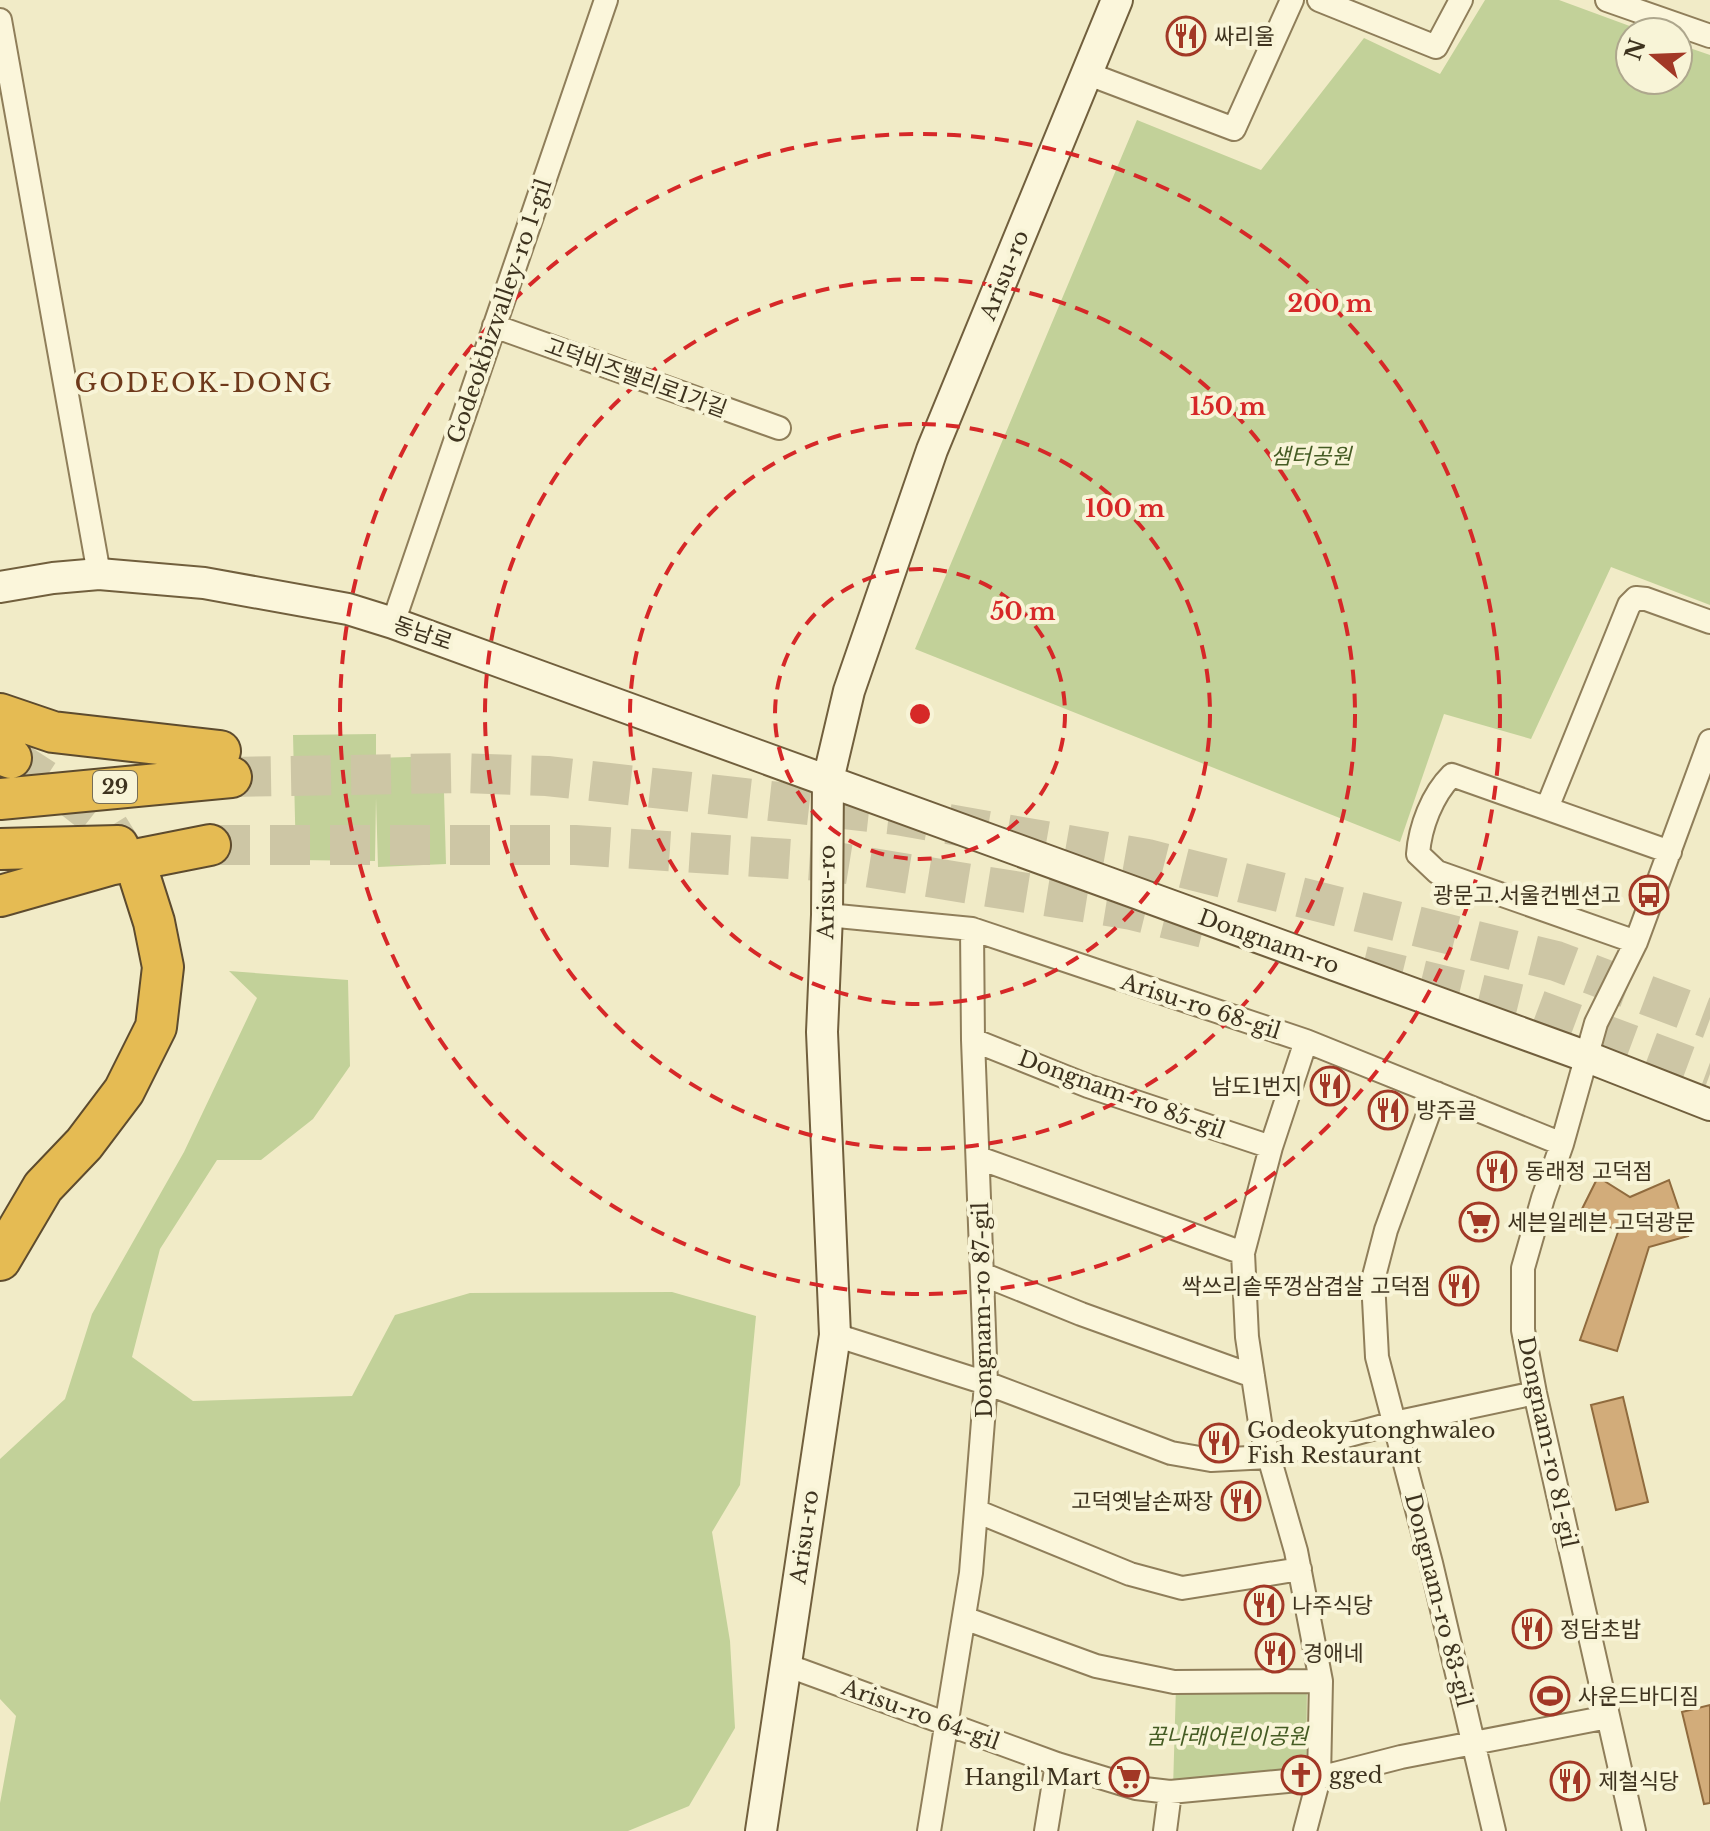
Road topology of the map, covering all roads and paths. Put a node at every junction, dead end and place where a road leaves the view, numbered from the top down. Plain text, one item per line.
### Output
1 (606, 0) edge
2 (1117, 0) edge
3 (1292, 0) edge
4 (1319, 0) edge
5 (1461, 0) edge
6 (1607, 0) edge
7 (0, 20) edge
8 (1710, 36) edge
9 (1086, 73) junction
10 (494, 326) junction
11 (779, 428) dead end
12 (99, 574) junction
13 (0, 587) edge
14 (1710, 622) edge
15 (393, 623) junction
16 (0, 714) edge
17 (1710, 741) edge
18 (828, 780) junction
19 (0, 799) edge
20 (1547, 808) junction
21 (0, 849) edge
22 (1670, 852) junction
23 (140, 878) tunnel mouth
24 (0, 896) edge
25 (827, 915) junction
26 (972, 929) junction
27 (1636, 942) junction
28 (973, 1040) junction
29 (1306, 1041) junction
30 (1585, 1056) junction
31 (1436, 1093) junction
32 (1710, 1105) edge
33 (1562, 1144) junction
34 (1271, 1147) junction
35 (979, 1158) junction
36 (1243, 1253) junction
37 (0, 1260) edge
38 (982, 1274) junction
39 (835, 1335) junction
40 (1253, 1376) junction
41 (986, 1383) junction
42 (1535, 1393) junction
43 (1394, 1423) junction
44 (1269, 1457) junction
45 (976, 1511) junction
46 (1300, 1569) junction
47 (964, 1618) junction
48 (786, 1665) junction
49 (1321, 1681) junction
50 (1608, 1717) junction
51 (947, 1723) junction
52 (1474, 1741) junction
53 (1057, 1764) junction
54 (1319, 1778) junction
55 (1170, 1792) junction
56 (761, 1831) edge
57 (929, 1831) edge
58 (1046, 1831) edge
59 (1165, 1831) edge
60 (1305, 1831) edge
61 (1494, 1831) edge
62 (1634, 1831) edge

1 - 10 street, Godeokbizvalley-ro 1-gil
2 - 9 main road, Arisu-ro
3 - 9 street
4 - 5 street
6 - 8 street
7 - 12 street
9 - 18 main road, Arisu-ro
10 - 11 street, 고덕비즈밸리로1가길
10 - 15 street, Godeokbizvalley-ro 1-gil
12 - 13 main road, 동남로
12 - 15 main road, 동남로
14 - 20 street
15 - 18 main road, 동남로
16 - 19 highway, 29
17 - 22 street, Dongnam-ro 81-gil
18 - 25 main road, Arisu-ro
18 - 30 main road, Dongnam-ro
20 - 22 street
20 - 27 street
21 - 24 highway
22 - 27 street, Dongnam-ro 81-gil
23 - 37 highway
25 - 26 street, Arisu-ro 68-gil
25 - 39 main road, Arisu-ro
26 - 28 street, Dongnam-ro 87-gil
26 - 29 street, Arisu-ro 68-gil
27 - 30 street, Dongnam-ro 81-gil
28 - 34 street, Dongnam-ro 85-gil
28 - 35 street, Dongnam-ro 87-gil
29 - 31 street, Arisu-ro 68-gil
29 - 34 street
30 - 32 main road, Dongnam-ro
30 - 33 street, Dongnam-ro 81-gil
31 - 33 street, Arisu-ro 68-gil
31 - 43 street, Dongnam-ro 83-gil
33 - 42 street, Dongnam-ro 81-gil
34 - 36 street
35 - 36 street
35 - 38 street, Dongnam-ro 87-gil
36 - 40 street
38 - 40 street
38 - 41 street, Dongnam-ro 87-gil
39 - 41 street
39 - 48 main road, Arisu-ro
40 - 44 street
41 - 44 street
41 - 45 street, Dongnam-ro 87-gil
42 - 43 street
42 - 50 street, Dongnam-ro 81-gil
43 - 44 street
43 - 52 street, Dongnam-ro 83-gil
44 - 46 street
45 - 46 street
45 - 47 street, Dongnam-ro 87-gil
46 - 49 street
47 - 49 street
47 - 51 street, Dongnam-ro 87-gil
48 - 51 street, Arisu-ro 64-gil
48 - 56 main road, Arisu-ro
49 - 54 street
50 - 52 street, Arisu-ro 64-gil
50 - 62 street, Dongnam-ro 81-gil
51 - 53 street, Arisu-ro 64-gil
51 - 57 street, Dongnam-ro 87-gil
52 - 54 street, Arisu-ro 64-gil
52 - 61 street, Dongnam-ro 83-gil
53 - 55 street, Arisu-ro 64-gil
53 - 58 street
54 - 55 street, Arisu-ro 64-gil
54 - 60 street
55 - 59 street

